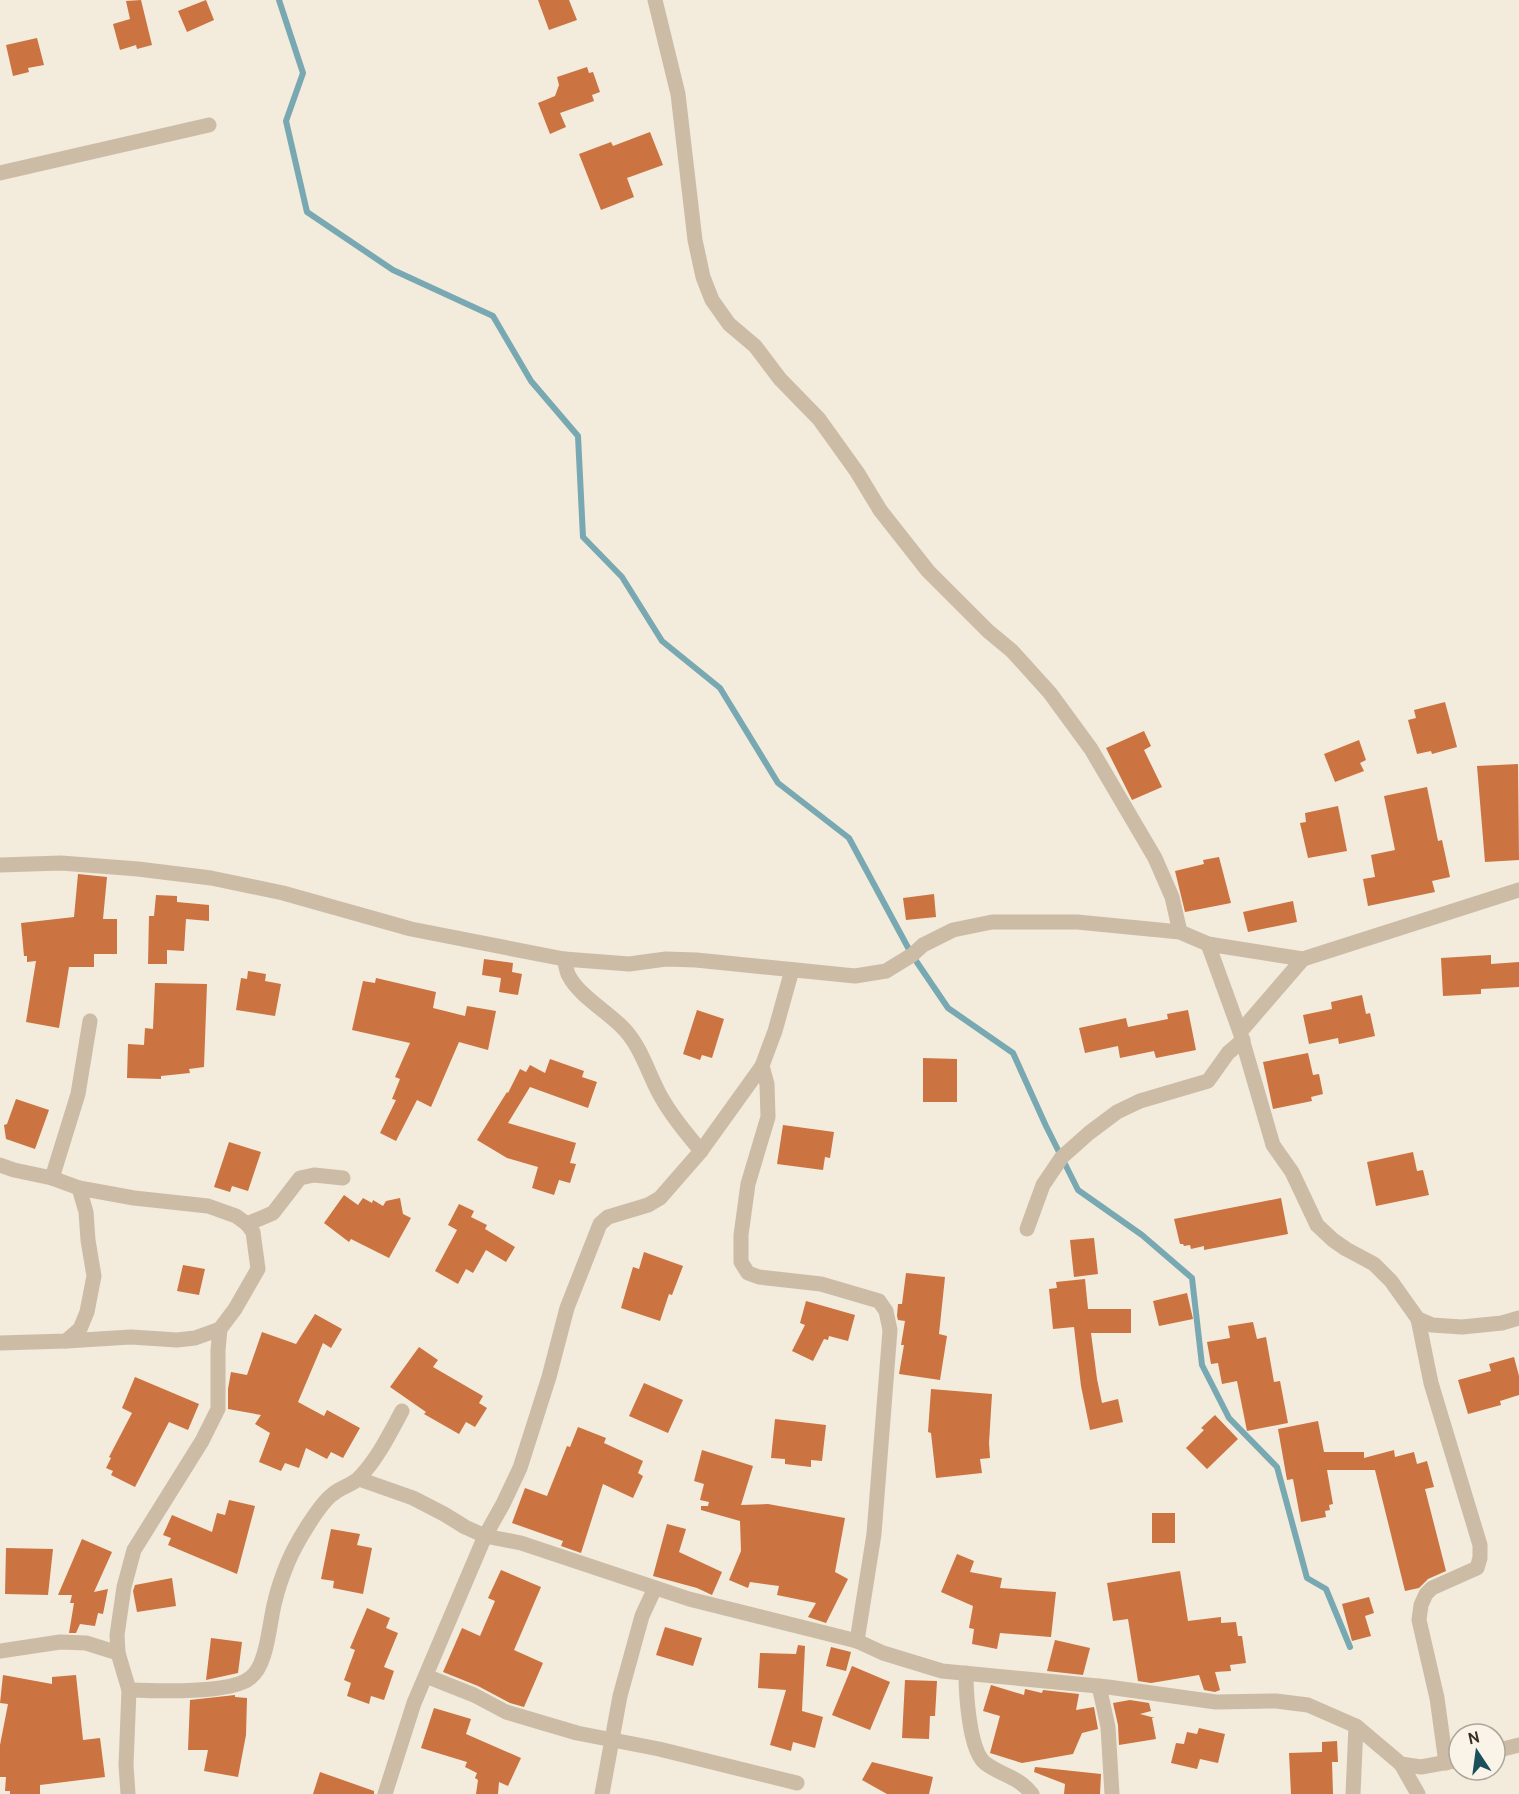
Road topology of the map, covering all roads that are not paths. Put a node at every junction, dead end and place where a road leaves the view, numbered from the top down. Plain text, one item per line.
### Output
1 (655, 0) edge
2 (209, 125) dead end
3 (0, 173) edge
4 (0, 865) edge
5 (1519, 890) edge
6 (1180, 932) junction
7 (1208, 944) junction
8 (564, 958) junction
9 (1303, 958) junction
10 (792, 970) junction
11 (90, 1021) dead end
12 (1241, 1036) junction
13 (762, 1066) junction
14 (700, 1151) junction
15 (0, 1166) edge
16 (52, 1178) junction
17 (343, 1178) dead end
18 (79, 1188) junction
19 (247, 1224) junction
20 (1027, 1229) dead end
21 (1519, 1317) edge
22 (1418, 1319) junction
23 (220, 1329) junction
24 (66, 1341) junction
25 (0, 1343) edge
26 (402, 1412) dead end
27 (359, 1479) junction
28 (485, 1536) junction
29 (655, 1588) junction
30 (857, 1641) junction
31 (0, 1651) edge
32 (118, 1653) junction
33 (966, 1673) junction
34 (426, 1676) junction
35 (1099, 1686) junction
36 (129, 1690) junction
37 (1356, 1725) junction
38 (1447, 1738) edge
39 (612, 1740) junction
40 (1447, 1763) edge
41 (1401, 1764) junction
42 (797, 1783) dead end
43 (128, 1794) edge
44 (385, 1794) edge
45 (602, 1794) edge
46 (1032, 1794) edge
47 (1112, 1794) edge
48 (1353, 1794) edge
49 (1418, 1794) edge

1 - 6 street
2 - 3 street
4 - 8 street
5 - 9 street
6 - 7 street
6 - 10 street
7 - 9 street
7 - 12 street
8 - 10 street
8 - 14 street
9 - 12 street
10 - 13 street
11 - 16 street
12 - 20 street
12 - 22 street
13 - 14 street
13 - 30 street
14 - 28 street
15 - 16 street
16 - 18 street
17 - 19 street
18 - 19 street
18 - 24 street
19 - 23 street
21 - 22 street
22 - 38 street
23 - 24 street
23 - 32 street
24 - 25 street
26 - 27 street
27 - 28 street
27 - 36 street
28 - 29 street
28 - 34 street
29 - 30 street
29 - 39 street
30 - 33 street
31 - 32 street
32 - 36 street
33 - 35 street
33 - 46 street
34 - 39 street
34 - 44 street
35 - 37 street
35 - 47 street
36 - 43 street
37 - 41 street
37 - 48 street
39 - 42 street
39 - 45 street
40 - 41 street
41 - 49 street

